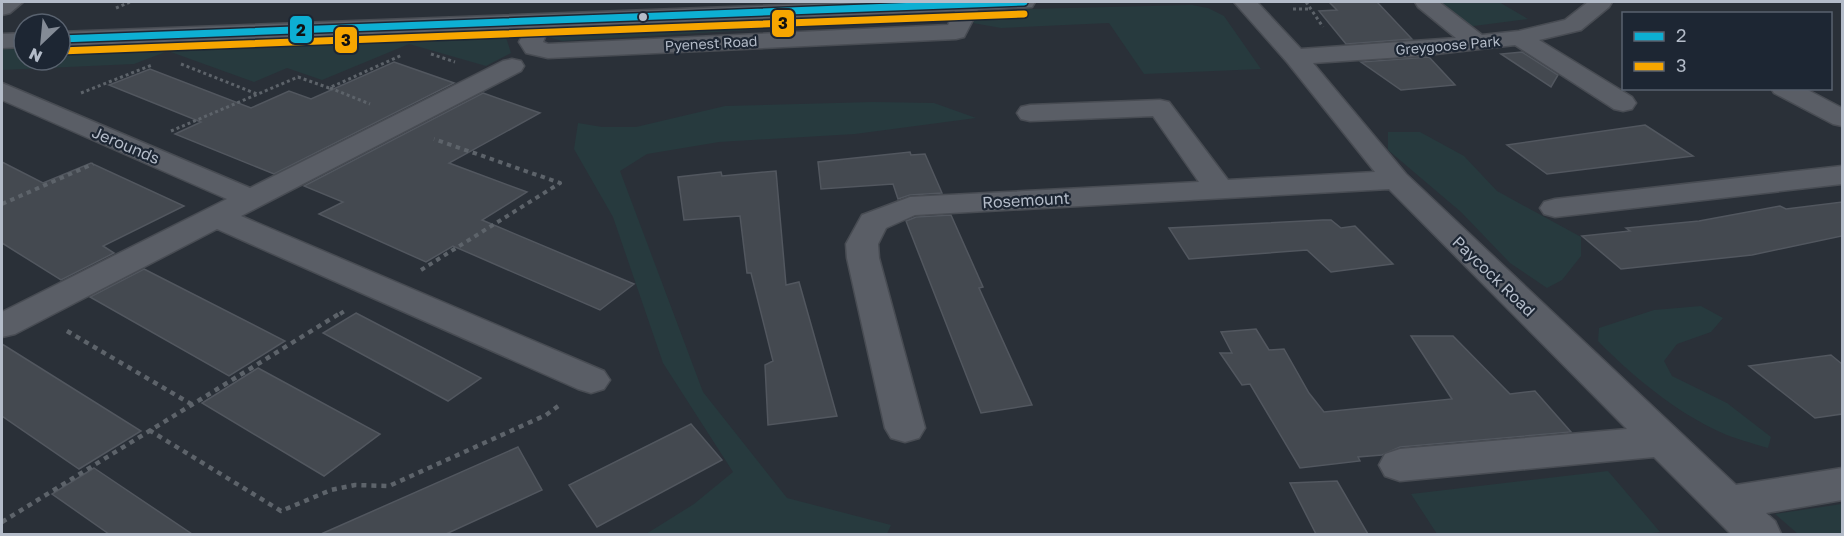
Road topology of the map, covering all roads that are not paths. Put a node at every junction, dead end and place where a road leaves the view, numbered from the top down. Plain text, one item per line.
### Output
1 (12, 2) edge
2 (1024, 2) edge
3 (1245, 2) edge
4 (1426, 2) edge
5 (970, 4) junction
6 (813, 6) edge
7 (2, 8) edge
8 (1602, 8) edge
9 (540, 22) junction
10 (1519, 38) junction
11 (72, 39) edge
12 (1477, 43) junction
13 (1295, 57) junction
14 (512, 66) dead end
15 (1787, 90) edge
16 (2, 91) edge
17 (1842, 96) edge
18 (1807, 100) junction
19 (1623, 103) dead end
20 (1030, 113) dead end
21 (1842, 118) edge
22 (1842, 175) edge
23 (1395, 180) junction
24 (1220, 190) junction
25 (251, 199) junction
26 (1555, 208) dead end
27 (216, 217) junction
28 (2, 326) edge
29 (591, 380) road end
30 (905, 428) dead end
31 (1663, 441) junction
32 (1400, 465) dead end
33 (1842, 484) edge
34 (1727, 503) junction
35 (1759, 534) edge

1 - 7 street
2 - 5 street, Pyenest Road
3 - 13 street, Paycock Road
4 - 12 street
5 - 6 street, Pyenest Road
5 - 9 street, Pyenest Road
6 - 9 street, Pyenest Road
8 - 10 street, Greygoose Park
9 - 11 street, Pyenest Road
10 - 12 street, Greygoose Park
10 - 19 street
12 - 13 street, Greygoose Park
13 - 23 street, Paycock Road
14 - 25 street
15 - 18 street
16 - 25 street, Jerounds
17 - 18 street
18 - 21 street
20 - 24 street
22 - 26 street
23 - 24 street, Rosemount
23 - 31 street, Paycock Road
24 - 30 street, Rosemount
25 - 27 street
27 - 28 street
27 - 29 street
31 - 32 street
31 - 34 street, Paycock Road
33 - 34 street
34 - 35 street, Paycock Road

